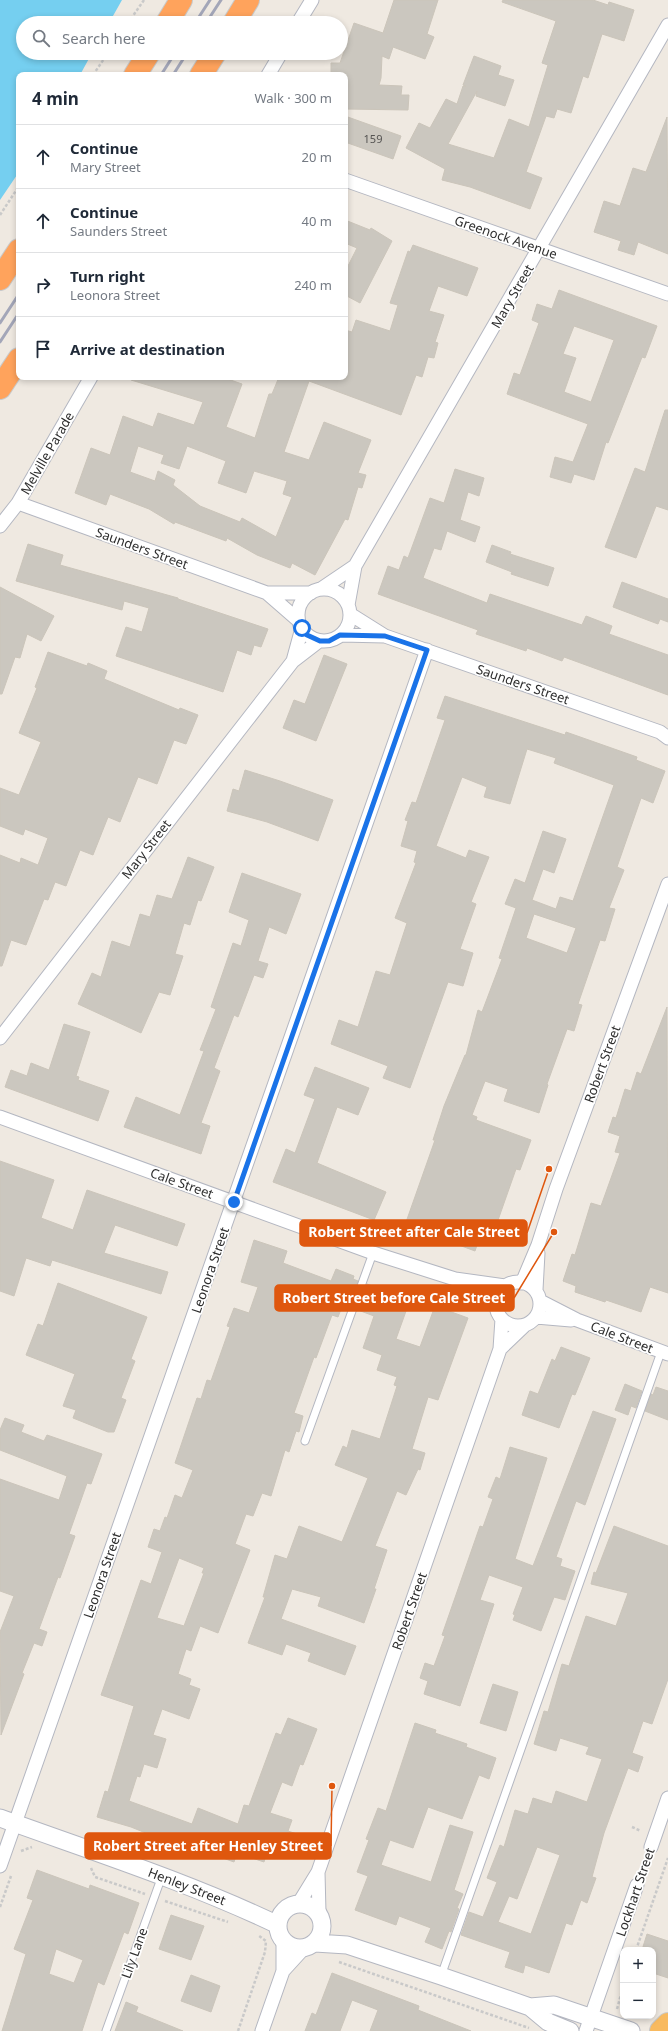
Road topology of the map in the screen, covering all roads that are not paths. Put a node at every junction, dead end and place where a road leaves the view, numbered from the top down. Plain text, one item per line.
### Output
1 (181, 0) edge
2 (248, 0) edge
3 (312, 0) edge
4 (171, 16) edge
5 (238, 16) edge
6 (302, 16) edge
7 (668, 25) edge
8 (145, 60) edge
9 (211, 60) edge
10 (277, 60) edge
11 (137, 72) edge
12 (203, 72) edge
13 (270, 72) edge
14 (348, 181) edge
15 (539, 249) junction
16 (16, 255) edge
17 (0, 279) edge
18 (668, 294) edge
19 (16, 364) edge
20 (89, 380) edge
21 (0, 388) edge
22 (18, 503) junction
23 (0, 526) edge
24 (355, 566) junction
25 (316, 591) junction
26 (267, 593) junction
27 (349, 610) junction
28 (300, 624) junction
29 (340, 635) junction
30 (385, 636) junction
31 (320, 641) junction
32 (427, 650) junction
33 (293, 661) junction
34 (665, 734) edge
35 (668, 884) edge
36 (0, 1038) edge
37 (0, 1117) edge
38 (234, 1202) junction
39 (538, 1245) junction
40 (374, 1253) junction
41 (455, 1279) junction
42 (522, 1283) junction
43 (505, 1286) junction
44 (538, 1296) junction
45 (496, 1304) junction
46 (536, 1317) junction
47 (502, 1319) junction
48 (577, 1320) junction
49 (525, 1325) junction
50 (500, 1349) junction
51 (664, 1353) edge
52 (305, 1441) dead end
53 (668, 1798) edge
54 (8, 1821) edge
55 (651, 1846) road end
56 (0, 1866) edge
57 (318, 1872) junction
58 (162, 1876) junction
59 (637, 1885) road end
60 (286, 1920) junction
61 (315, 1933) junction
62 (284, 1971) junction
63 (440, 1976) junction
64 (530, 2007) junction
65 (589, 2024) edge
66 (668, 2024) edge
67 (106, 2031) edge
68 (262, 2031) edge
69 (570, 2031) edge
70 (631, 2031) edge
71 (661, 2031) edge

1 - 4 highway
2 - 5 highway
3 - 6 street
7 - 15 street, Mary Street
8 - 11 highway
9 - 12 highway
10 - 13 street
14 - 15 street, Greenock Avenue
15 - 18 street, Greenock Avenue
15 - 24 street, Mary Street
16 - 17 highway
19 - 21 highway
20 - 22 street, Melville Parade
22 - 23 street, Melville Parade
22 - 26 street, Saunders Street
24 - 25 street, Mary Street
24 - 27 street, Mary Street
25 - 26 street, Saunders Street
25 - 27 street
25 - 28 street, Mary Street
26 - 28 street, Saunders Street
27 - 29 street, Mary Street
27 - 30 street, Saunders Street
28 - 31 street
28 - 33 street, Mary Street
29 - 30 street, Saunders Street
29 - 31 street, Mary Street
30 - 32 street, Saunders Street
31 - 33 street, Mary Street
32 - 34 street, Saunders Street
32 - 38 street, Leonora Street
33 - 36 street, Mary Street
35 - 39 street, Robert Street
37 - 38 street, Cale Street
38 - 40 street, Cale Street
38 - 54 street, Leonora Street
39 - 42 street, Robert Street
39 - 44 street, Robert Street
40 - 41 street, Cale Street
40 - 52 lane
41 - 43 street, Cale Street
41 - 45 street, Cale Street
42 - 43 street
42 - 44 street
43 - 45 street
44 - 46 street
44 - 48 street, Cale Street
45 - 47 street
46 - 48 street, Cale Street
46 - 49 street
47 - 49 street
47 - 50 street, Robert Street
48 - 51 street, Cale Street
49 - 50 street, Robert Street
50 - 57 street, Robert Street
51 - 63 lane
53 - 55 street, Lockhart Street
54 - 56 street, Leonora Street
54 - 58 street, Henley Street
57 - 60 street, Robert Street
57 - 61 street, Robert Street
58 - 60 street, Henley Street
58 - 67 lane, Lily Lane
59 - 65 street, Lockhart Street
60 - 61 street
60 - 61 street
60 - 62 street
61 - 62 street
61 - 63 street
62 - 68 street
63 - 64 street
64 - 65 street
64 - 69 street
65 - 70 street
66 - 71 highway

